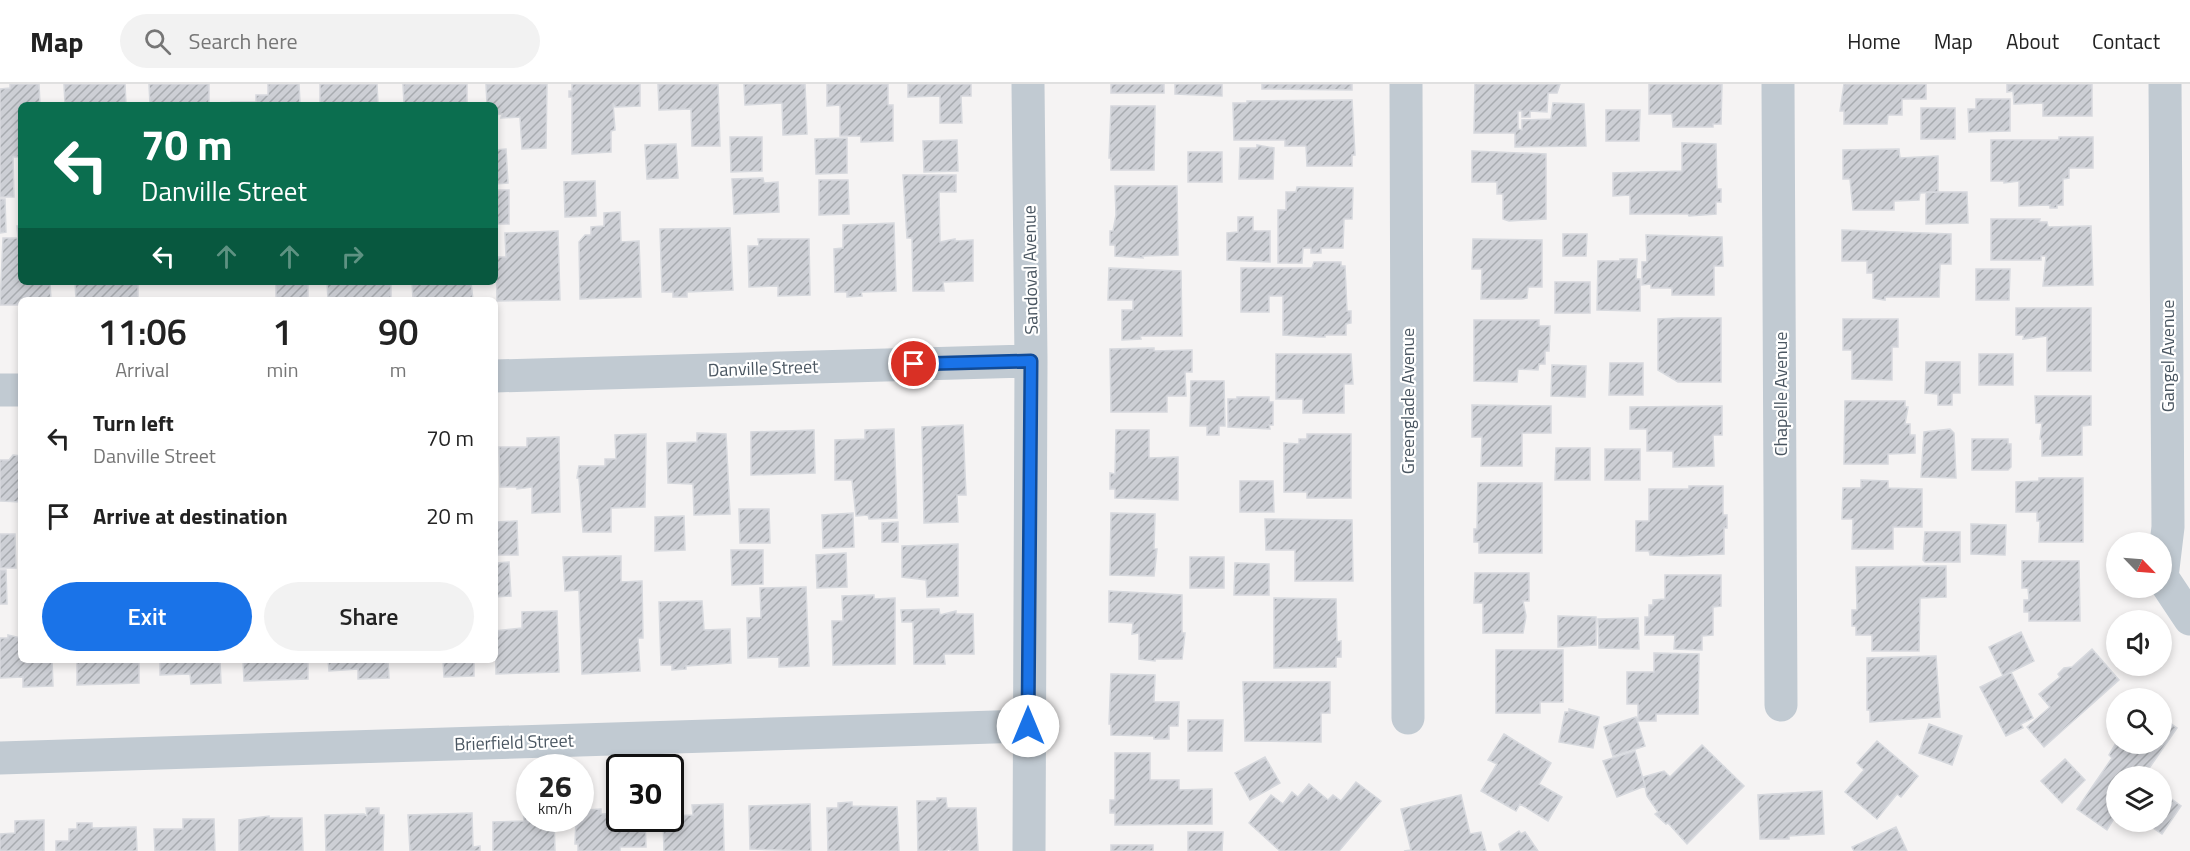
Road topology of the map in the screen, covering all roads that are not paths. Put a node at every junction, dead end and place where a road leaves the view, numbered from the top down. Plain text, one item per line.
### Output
1 (1028, 84) edge
2 (1406, 84) edge
3 (1778, 84) edge
4 (2165, 84) edge
5 (1031, 361) junction
6 (498, 376) edge
7 (0, 390) edge
8 (18, 390) edge
9 (2190, 619) edge
10 (1781, 705) dead end
11 (1408, 718) dead end
12 (1028, 726) junction
13 (0, 758) edge
14 (1029, 851) edge

1 - 5 street, Sandoval Avenue
2 - 11 street, Greenglade Avenue
3 - 10 street, Chapelle Avenue
4 - 9 street, Gangel Avenue
5 - 6 street, Danville Street
5 - 12 street, Sandoval Avenue
7 - 8 street
12 - 13 street, Brierfield Street
12 - 14 street, Sandoval Avenue

